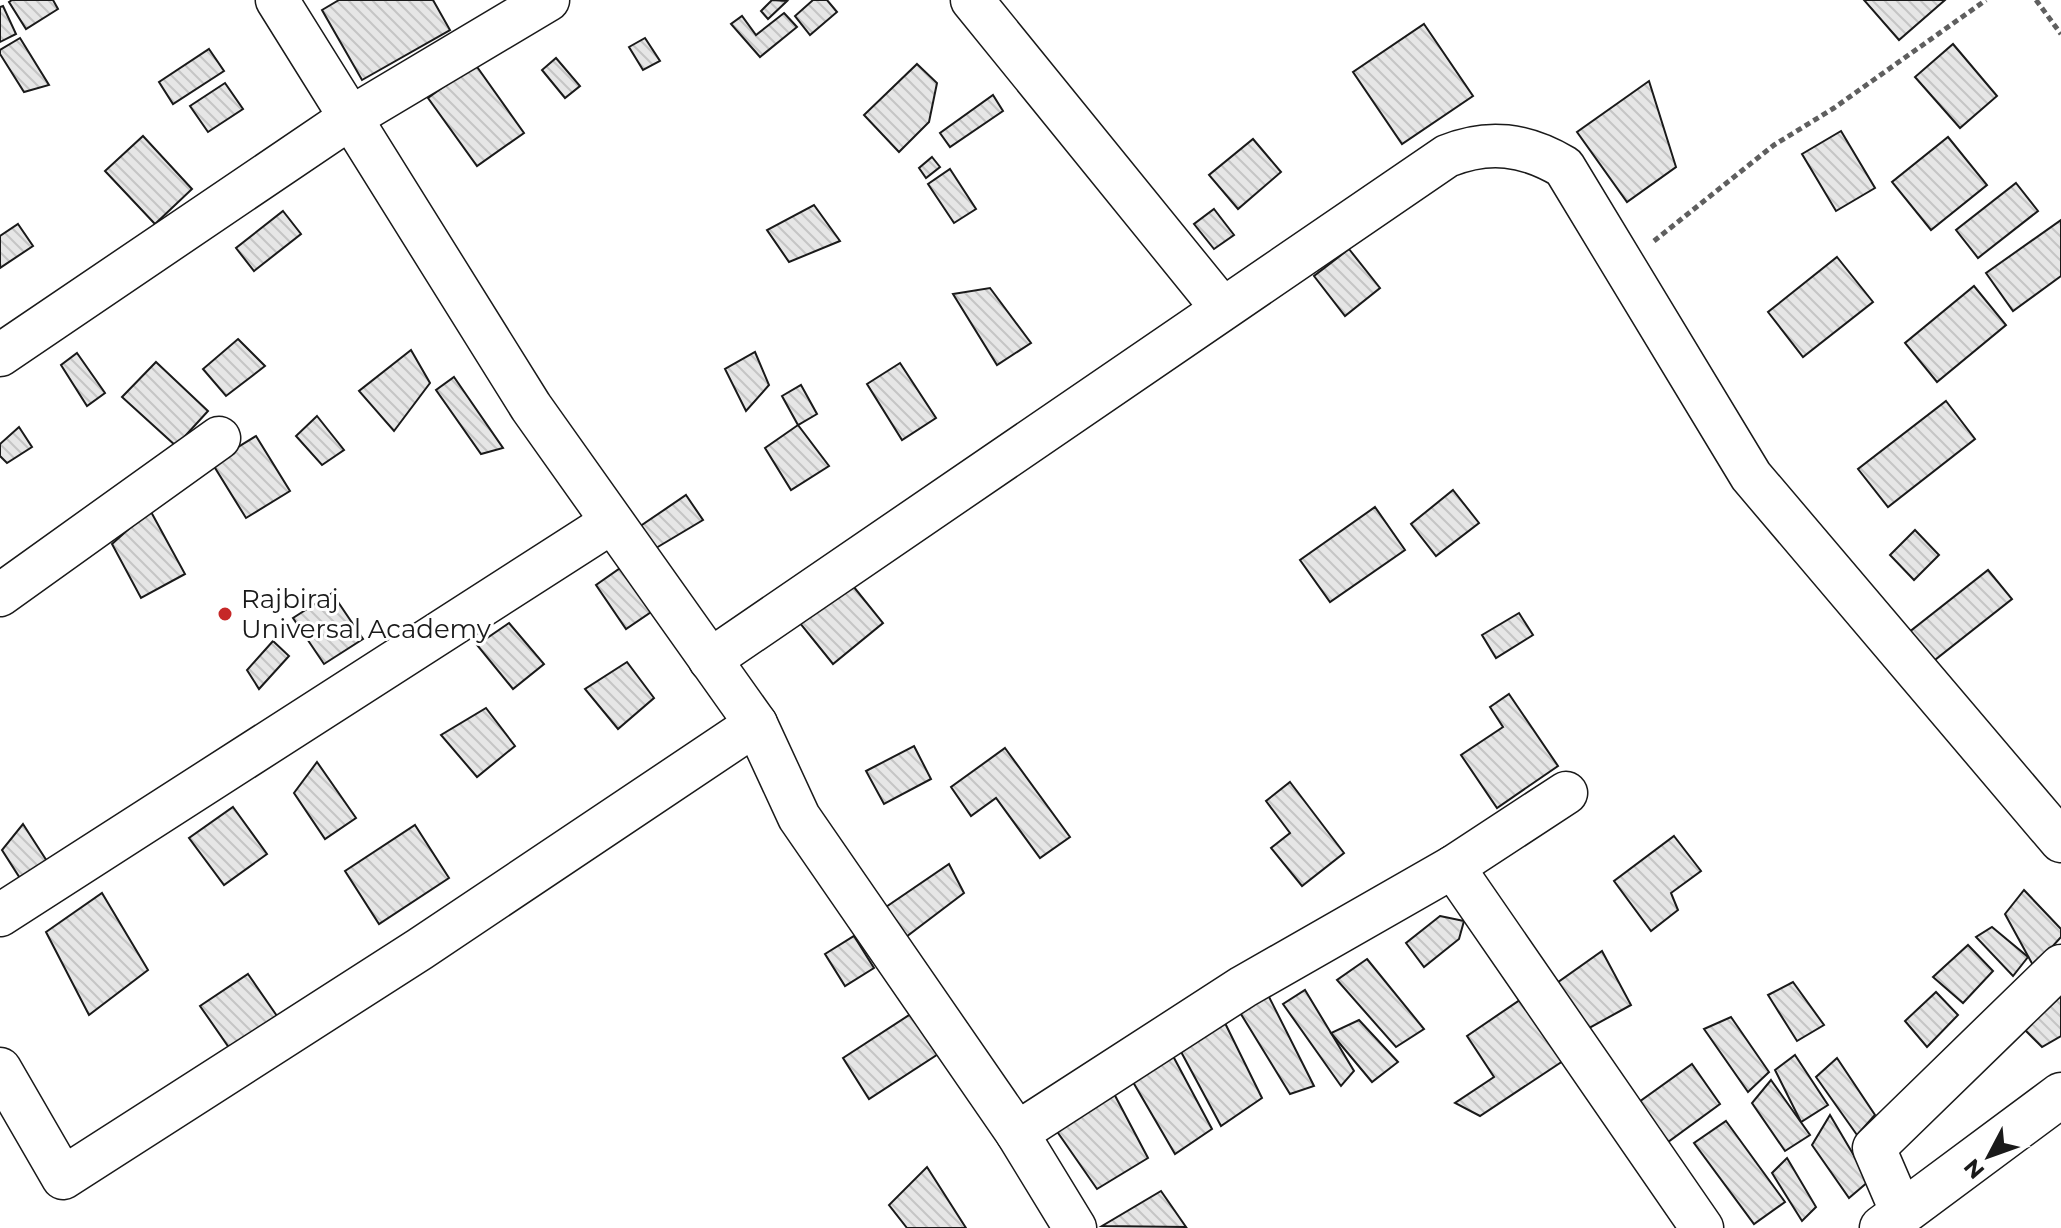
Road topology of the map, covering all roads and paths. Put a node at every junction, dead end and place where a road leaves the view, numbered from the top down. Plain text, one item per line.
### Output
1 (277, 0) edge
2 (548, 0) edge
3 (972, 0) edge
4 (1986, 0) edge
5 (2036, 0) edge
6 (2061, 34) edge
7 (350, 118) junction
8 (1625, 265) junction
9 (1222, 308) junction
10 (0, 355) edge
11 (219, 438) dead end
12 (612, 522) junction
13 (0, 595) edge
14 (710, 660) junction
15 (756, 724) junction
16 (1566, 793) dead end
17 (2061, 841) edge
18 (1453, 867) junction
19 (0, 915) edge
20 (2061, 966) edge
21 (0, 1069) edge
22 (2061, 1095) edge
23 (1017, 1133) junction
24 (1892, 1221) edge
25 (1075, 1228) edge
26 (1702, 1228) edge

1 - 7 street
2 - 7 street
3 - 9 street
4 - 8 path
5 - 6 path
7 - 10 street
7 - 12 street
8 - 9 street
8 - 17 street
9 - 14 street
11 - 13 street
12 - 14 street
12 - 19 street
14 - 15 street
15 - 21 street
15 - 23 street
16 - 18 street
18 - 23 street
18 - 26 street
20 - 24 street
22 - 24 main road
23 - 25 street

